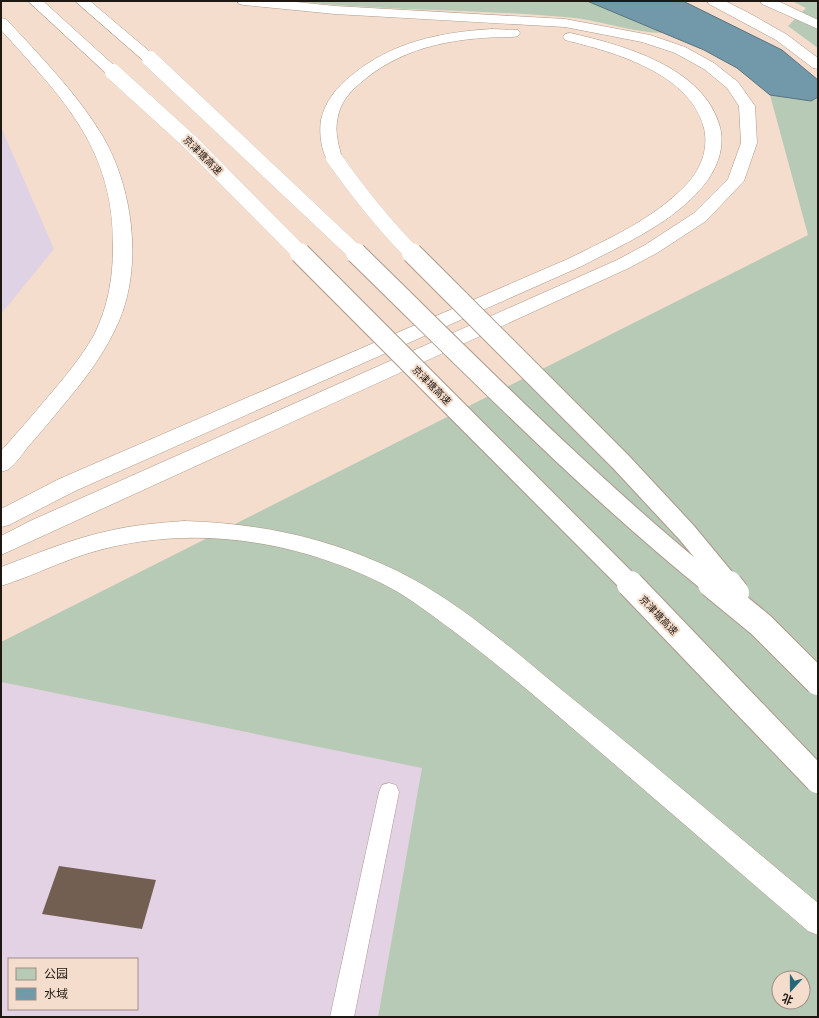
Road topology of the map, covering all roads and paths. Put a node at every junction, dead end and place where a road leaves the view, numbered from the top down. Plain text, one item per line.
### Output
1 (35, 1) edge
2 (82, 1) edge
3 (244, 1) edge
4 (714, 1) edge
5 (767, 1) edge
6 (1, 22) edge
7 (818, 25) edge
8 (818, 65) edge
9 (1, 464) edge
10 (1, 519) edge
11 (1, 546) edge
12 (1, 577) edge
13 (761, 625) junction
14 (818, 682) edge
15 (818, 780) edge
16 (389, 792) dead end
17 (818, 922) edge
18 (342, 1017) edge

1 - 15 highway, 京津塘高速, bridge
2 - 13 highway, bridge
3 - 11 highway
4 - 8 highway
5 - 7 highway
6 - 9 highway
10 - 13 highway, bridge
12 - 17 highway
13 - 14 highway, bridge
16 - 18 lane

